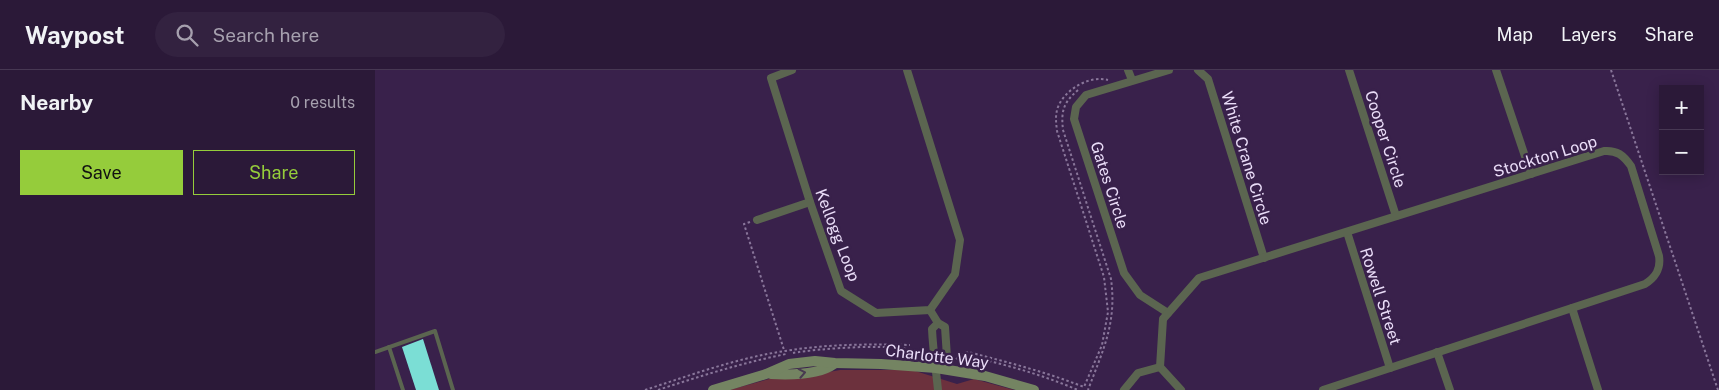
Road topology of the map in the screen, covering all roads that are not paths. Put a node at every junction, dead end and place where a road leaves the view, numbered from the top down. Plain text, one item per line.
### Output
1 (769, 70) edge
2 (792, 70) edge
3 (907, 70) edge
4 (1169, 70) edge
5 (1198, 70) edge
6 (1349, 70) edge
7 (1496, 70) edge
8 (1130, 74) edge
9 (771, 78) junction
10 (1531, 174) junction
11 (811, 202) junction
12 (1396, 216) junction
13 (757, 220) road end
14 (1347, 232) junction
15 (1264, 258) junction
16 (1572, 308) junction
17 (930, 310) junction
18 (1168, 313) junction
19 (938, 323) junction
20 (389, 347) junction
21 (375, 352) edge
22 (1437, 352) junction
23 (835, 363) junction
24 (1160, 367) junction
25 (936, 368) junction
26 (1390, 368) junction
27 (767, 374) junction
28 (403, 390) edge
29 (453, 390) edge
30 (713, 390) edge
31 (938, 390) edge
32 (1034, 390) edge
33 (1124, 390) edge
34 (1181, 390) edge
35 (1323, 390) edge
36 (1450, 390) edge
37 (1598, 390) edge

1 - 9 street, Kellogg Loop
2 - 9 street
3 - 17 street
4 - 8 street
5 - 15 street, White Crane Circle
6 - 12 street, Cooper Circle
7 - 10 street
8 - 18 street, Gates Circle
9 - 11 street, Kellogg Loop
10 - 12 street, Stockton Loop
10 - 16 street, Stockton Loop
11 - 13 street
11 - 17 street, Kellogg Loop
12 - 14 street, Stockton Loop
14 - 15 street, Stockton Loop
14 - 26 street, Rowell Street
15 - 18 street, Stockton Loop
16 - 22 street, Stockton Loop
16 - 37 street
17 - 19 street
18 - 24 street, Stockton Loop
19 - 25 street
19 - 25 street
20 - 21 lane
20 - 28 lane
20 - 29 lane
22 - 26 street, Stockton Loop
22 - 36 street
23 - 25 street, Charlotte Way
23 - 27 street, Charlotte Way
27 -> 23 street, Charlotte Way
24 - 33 street
24 - 34 street
25 - 31 street
25 - 32 street, Charlotte Way
26 - 35 street, Stockton Loop
27 - 30 street, Charlotte Way

